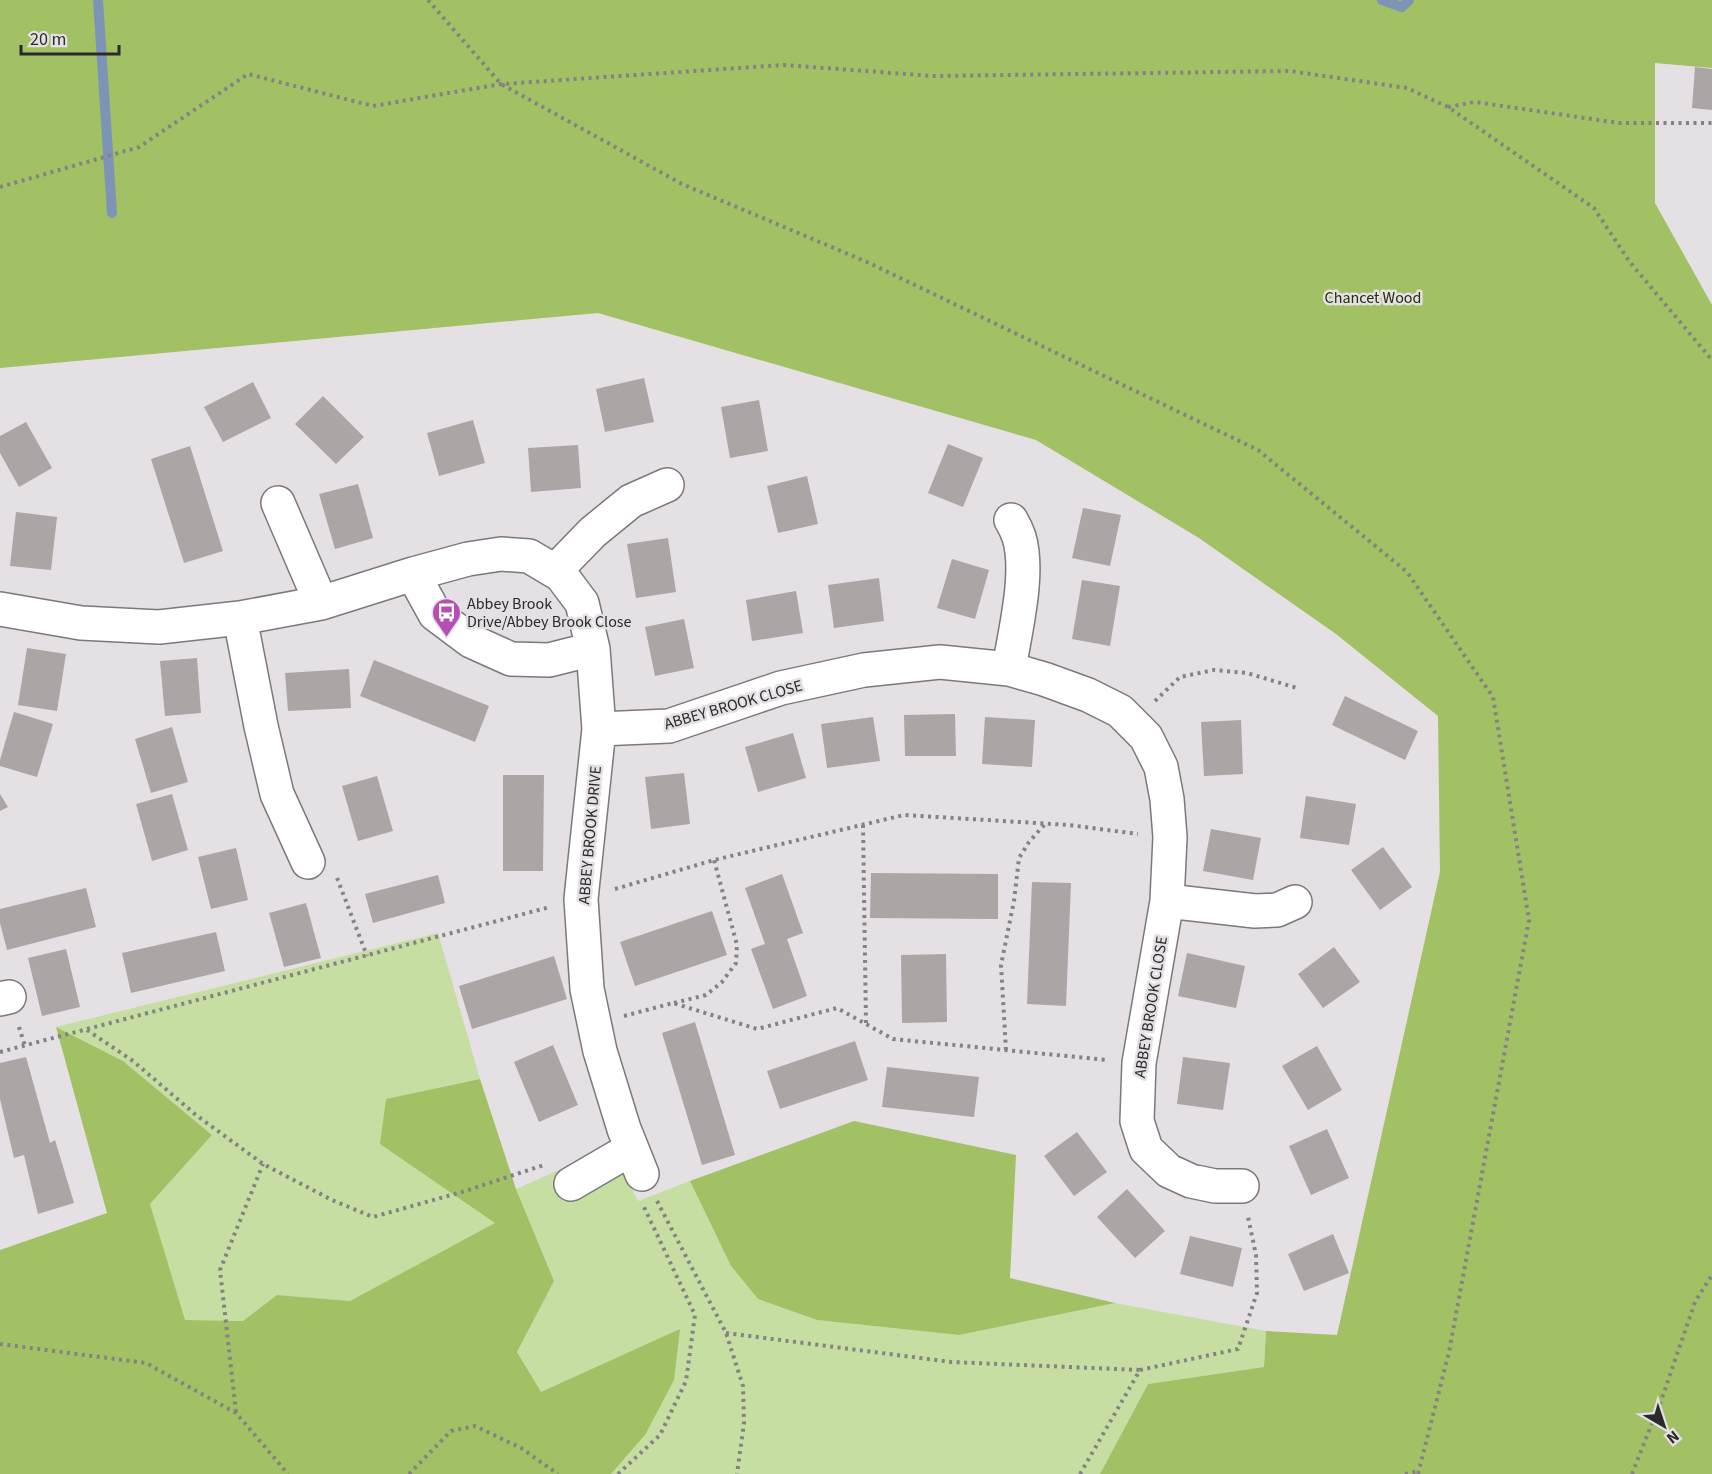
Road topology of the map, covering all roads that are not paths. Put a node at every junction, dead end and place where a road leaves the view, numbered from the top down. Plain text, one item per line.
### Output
1 (667, 485) dead end
2 (278, 503) dead end
3 (1011, 520) dead end
4 (555, 571) junction
5 (413, 574) junction
6 (321, 603) junction
7 (0, 609) edge
8 (240, 618) junction
9 (594, 649) junction
10 (1009, 669) junction
11 (599, 729) junction
12 (308, 862) road end
13 (1167, 901) junction
14 (1295, 902) dead end
15 (572, 1184) dead end
16 (1242, 1186) road end

1 - 4 street
2 - 6 street
3 - 10 street
4 - 5 street, ABBEY BROOK DRIVE
4 - 9 street, ABBEY BROOK DRIVE
5 - 6 street, ABBEY BROOK DRIVE
5 - 9 street
6 - 8 street, ABBEY BROOK DRIVE
7 - 8 street, ABBEY BROOK DRIVE
8 - 12 street
9 - 11 street, ABBEY BROOK DRIVE
10 - 11 street, ABBEY BROOK CLOSE
10 - 13 street, ABBEY BROOK CLOSE
11 - 15 street, ABBEY BROOK DRIVE
13 - 14 street
13 - 16 street, ABBEY BROOK CLOSE

